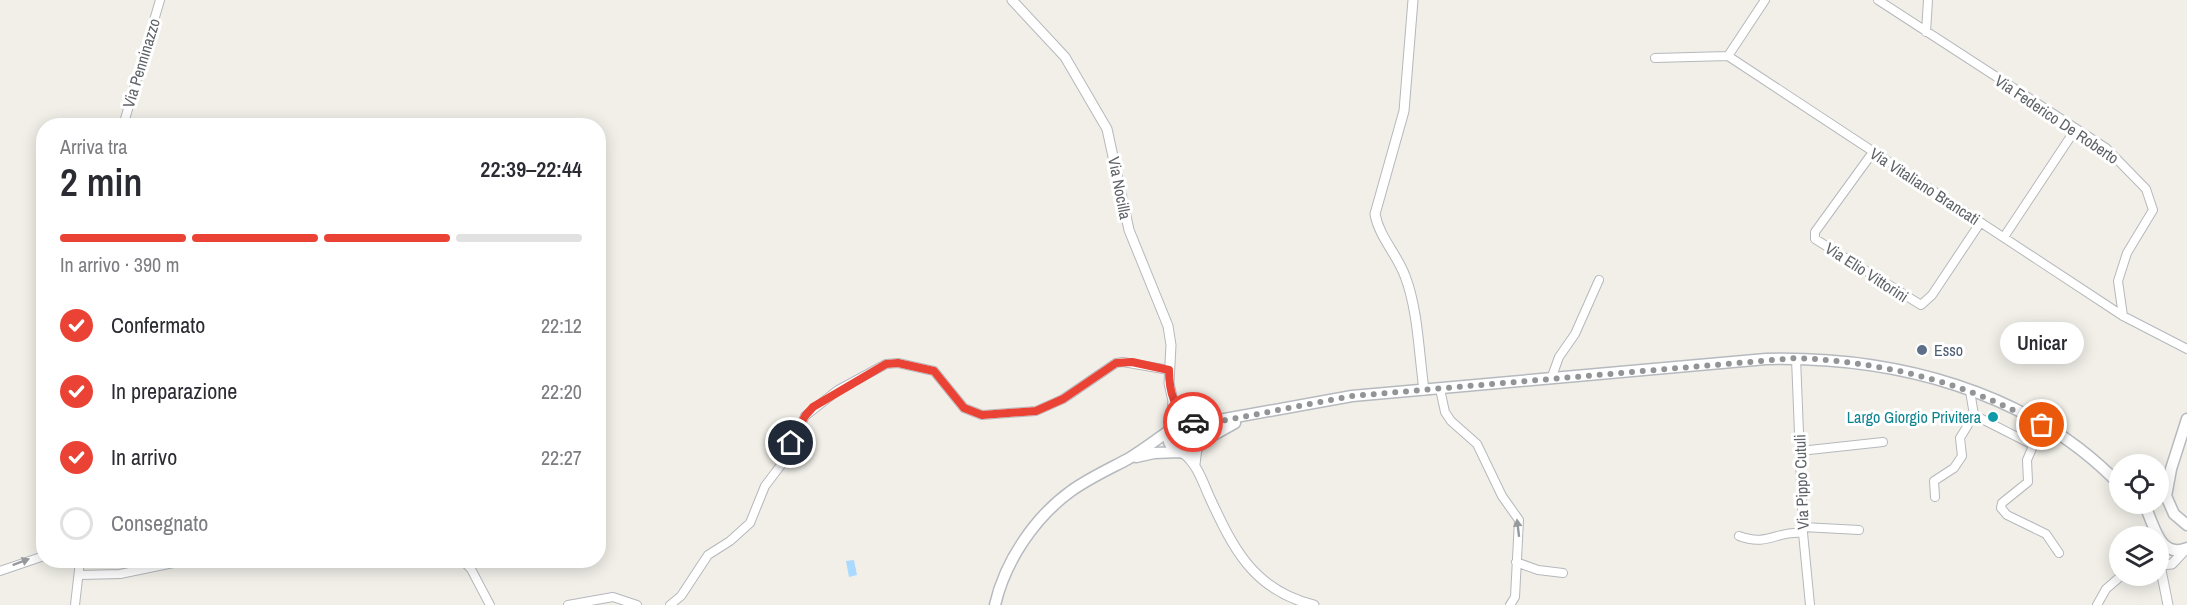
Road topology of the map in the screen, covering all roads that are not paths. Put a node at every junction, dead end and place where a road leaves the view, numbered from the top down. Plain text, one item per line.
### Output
1 (160, 0) edge
2 (1011, 0) edge
3 (1413, 0) edge
4 (1765, 0) edge
5 (1878, 0) edge
6 (1928, 0) edge
7 (1926, 32) junction
8 (1728, 56) junction
9 (1655, 58) dead end
10 (125, 118) edge
11 (2075, 130) junction
12 (1873, 152) junction
13 (1980, 223) junction
14 (2004, 237) junction
15 (1599, 280) dead end
16 (2123, 316) junction
17 (2187, 349) edge
18 (1796, 358) junction
19 (1169, 370) junction
20 (1551, 379) junction
21 (1440, 389) junction
22 (1424, 390) junction
23 (1970, 391) junction
24 (1173, 401) junction
25 (1264, 412) junction
26 (1974, 415) junction
27 (2187, 419) edge
28 (1193, 422) junction
29 (2042, 425) junction
30 (1170, 429) junction
31 (1883, 442) dead end
32 (1199, 445) junction
33 (2033, 445) junction
34 (1800, 451) junction
35 (1182, 452) junction
36 (1126, 459) junction
37 (1195, 464) junction
38 (2105, 469) junction
39 (2171, 469) junction
40 (2109, 471) edge
41 (2169, 471) edge
42 (2109, 473) edge
43 (2169, 480) edge
44 (1935, 497) dead end
45 (2169, 503) edge
46 (2187, 525) edge
47 (1803, 530) junction
48 (1859, 530) dead end
49 (1739, 536) dead end
50 (2186, 548) edge
51 (2169, 549) edge
52 (2059, 553) dead end
53 (36, 559) edge
54 (1516, 562) junction
55 (2169, 564) edge
56 (2172, 564) junction
57 (80, 568) edge
58 (149, 568) edge
59 (470, 568) edge
60 (0, 571) edge
61 (1563, 573) dead end
62 (79, 575) junction
63 (2109, 586) edge
64 (2167, 588) joint
65 (75, 605) edge
66 (490, 605) edge
67 (568, 605) edge
68 (637, 605) edge
69 (670, 605) edge
70 (995, 605) edge
71 (1314, 605) edge
72 (1510, 605) edge
73 (1810, 605) edge
74 (2097, 605) edge
75 (2168, 605) edge

1 - 10 street, Via Penninazzo
2 - 19 street, Via Nocilla
3 - 22 street
4 - 8 street
5 - 7 street, Via Federico De Roberto
6 - 7 street
7 - 11 street, Via Federico De Roberto
8 - 9 street
8 - 12 street, Via Vitaliano Brancati
11 - 14 street
11 - 16 street, Via Federico De Roberto
12 - 13 street, Via Vitaliano Brancati
12 - 13 street, Via Elio Vittorini
13 - 14 street, Via Vitaliano Brancati
14 - 16 street, Via Vitaliano Brancati
15 - 20 street
16 - 17 street, Via Vitaliano Brancati
18 - 20 main road
18 - 23 main road
18 - 34 street, Via Pippo Cutuli
19 - 24 street, Via Nocilla
19 - 69 street
20 - 21 main road
21 - 22 main road
54 -> 21 street
22 - 25 main road
23 - 26 street
23 - 29 main road
24 - 28 street
24 - 30 street, Via Nocilla
25 - 28 main road
25 - 32 main road
26 - 33 street
26 - 44 street
27 - 39 main road
28 - 30 main road
28 - 32 main road
29 - 33 street
29 - 38 main road
30 - 35 main road
30 - 36 main road
31 - 34 street
32 - 35 main road
32 - 37 street
33 - 52 street
34 - 47 street, Via Pippo Cutuli
35 - 36 main road
35 - 37 street
36 - 70 main road
37 - 71 street
38 - 40 main road
38 - 42 main road
39 - 41 main road
39 - 43 main road
45 - 46 main road
47 - 48 street
47 - 49 street
47 - 73 street, Via Pippo Cutuli
50 - 51 main road
50 - 56 street
60 -> 53 street
54 - 61 street
54 - 72 street
55 - 56 street
56 - 64 street
57 - 62 street
58 - 62 street
59 - 66 street
62 - 65 street
63 - 74 street
64 - 75 street
67 - 68 street

